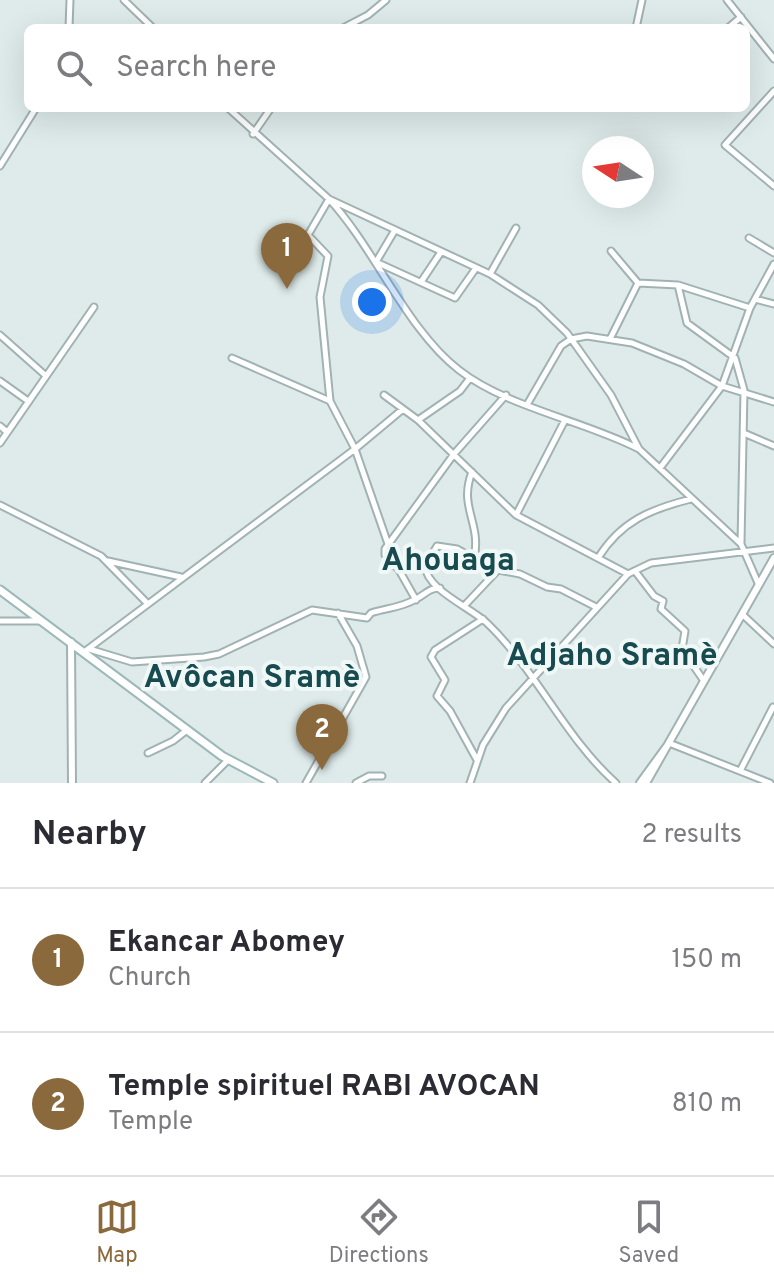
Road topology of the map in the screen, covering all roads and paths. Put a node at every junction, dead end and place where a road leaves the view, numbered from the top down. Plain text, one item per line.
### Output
1 (70, 0) edge
2 (124, 0) edge
3 (386, 0) edge
4 (642, 0) edge
5 (727, 0) edge
6 (741, 17) junction
7 (69, 24) edge
8 (149, 24) edge
9 (351, 24) edge
10 (637, 24) edge
11 (733, 24) edge
12 (746, 24) edge
13 (750, 28) edge
14 (774, 59) edge
15 (774, 91) edge
16 (34, 112) edge
17 (232, 112) edge
18 (268, 112) edge
19 (253, 134) junction
20 (0, 166) edge
21 (774, 186) edge
22 (329, 199) junction
23 (516, 228) dead end
24 (395, 230) junction
25 (749, 238) dead end
26 (611, 251) dead end
27 (441, 252) junction
28 (774, 253) edge
29 (376, 262) junction
30 (774, 264) edge
31 (476, 268) junction
32 (490, 274) junction
33 (421, 282) junction
34 (638, 283) junction
35 (678, 285) junction
36 (755, 299) junction
37 (774, 304) edge
38 (94, 307) dead end
39 (750, 308) junction
40 (0, 335) edge
41 (571, 339) junction
42 (610, 339) junction
43 (232, 358) dead end
44 (735, 358) junction
45 (45, 375) junction
46 (470, 378) junction
47 (0, 381) edge
48 (722, 386) junction
49 (744, 390) junction
50 (384, 395) dead end
51 (506, 395) junction
52 (28, 401) junction
53 (330, 401) junction
54 (774, 402) edge
55 (528, 403) junction
56 (403, 409) junction
57 (418, 420) junction
58 (565, 420) junction
59 (0, 426) edge
60 (7, 432) junction
61 (746, 434) junction
62 (0, 443) edge
63 (774, 446) edge
64 (355, 449) junction
65 (639, 449) junction
66 (454, 454) junction
67 (660, 468) junction
68 (472, 472) junction
69 (692, 498) junction
70 (0, 505) edge
71 (516, 515) junction
72 (388, 544) junction
73 (741, 544) junction
74 (774, 548) edge
75 (743, 554) junction
76 (598, 558) junction
77 (774, 558) edge
78 (474, 559) junction
79 (107, 560) junction
80 (498, 570) junction
81 (635, 571) junction
82 (628, 574) junction
83 (181, 577) junction
84 (758, 583) junction
85 (441, 588) junction
86 (0, 590) edge
87 (416, 600) junction
88 (147, 603) junction
89 (465, 605) junction
90 (596, 607) junction
91 (337, 612) junction
92 (742, 614) junction
93 (483, 619) junction
94 (0, 621) edge
95 (42, 621) junction
96 (71, 642) junction
97 (774, 644) edge
98 (86, 650) junction
99 (533, 676) junction
100 (704, 681) junction
101 (773, 707) edge
102 (187, 730) junction
103 (668, 744) junction
104 (148, 753) dead end
105 (228, 760) junction
106 (478, 760) junction
107 (740, 771) junction
108 (382, 776) dead end
109 (72, 783) edge
110 (205, 783) edge
111 (273, 783) edge
112 (306, 783) edge
113 (356, 783) edge
114 (470, 783) edge
115 (616, 783) edge
116 (640, 783) edge
117 (646, 783) edge
118 (770, 783) edge

1 - 7 street
2 - 8 street
3 - 9 street
4 - 10 street
5 - 6 street
6 - 11 street
6 - 12 street
13 - 14 street
15 - 21 street
16 - 20 street
17 - 19 street
18 - 19 street
19 - 22 street
22 - 24 street
22 - 29 street
22 - 53 street
23 - 32 street
24 - 27 street
24 - 29 street
25 - 28 street
26 - 34 street
27 - 31 street
27 - 33 street
29 - 33 street
29 - 46 street
30 - 36 street
31 - 32 street
31 - 33 street
32 - 41 street
34 - 35 street
34 - 42 street
35 - 39 street
35 - 44 street
36 - 37 street
36 - 39 street
38 - 45 street
39 - 44 street
40 - 45 street
41 - 42 street
41 - 55 street
41 - 65 street
42 - 48 street
43 - 53 street
44 - 48 street
44 - 49 street
45 - 52 street
46 - 51 street
46 - 57 street
47 - 52 street
48 - 49 street
48 - 67 street
49 - 54 street
49 - 61 street
50 - 56 street
51 - 55 street
51 - 66 street
52 - 60 street
53 - 64 street
55 - 58 street
56 - 57 street
56 - 64 street
57 - 66 street
58 - 65 street
58 - 71 street
59 - 60 street
60 - 62 street
61 - 63 street
61 - 73 street
64 - 72 street
64 - 83 street
65 - 67 street
66 - 68 street
66 - 72 street
67 - 69 street
68 - 71 street
68 - 78 street
69 - 73 street
69 - 76 street
70 - 79 street
71 - 76 street
72 - 87 street
73 - 75 street
74 - 75 street
75 - 81 street
75 - 84 street
76 - 82 street
77 - 84 street
78 - 80 street
78 - 85 street
79 - 83 street
79 - 88 street
80 - 89 street
80 - 90 street
81 - 82 street
81 - 100 street
82 - 90 street
83 - 88 street
84 - 92 street
85 - 87 street
85 - 89 street
86 - 95 main road
87 - 91 street
88 - 98 street
89 - 93 street
90 - 99 street
91 - 98 street
91 - 112 street
92 - 97 street
92 - 100 street
93 - 99 street
93 - 106 street
94 - 95 street
95 - 96 main road
96 - 98 main road
96 - 109 street
98 - 102 main road
99 - 106 street
99 - 115 street
100 - 103 street
101 - 107 street
102 - 104 street
102 - 105 main road
103 - 107 street
103 - 116 street
103 - 117 street
105 - 110 street
105 - 111 main road
106 - 114 street
107 - 118 street
108 - 113 street

